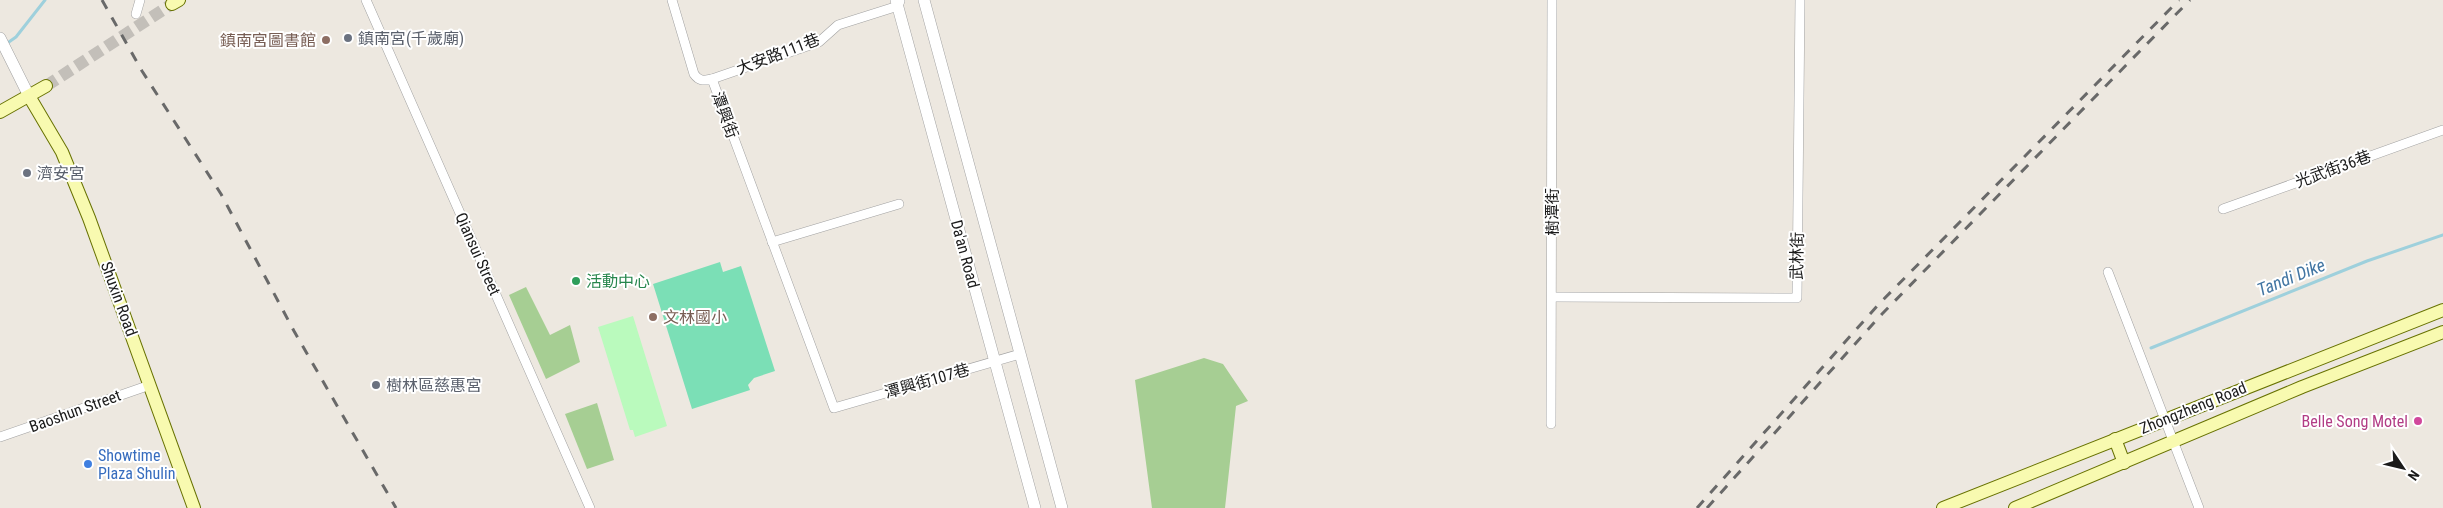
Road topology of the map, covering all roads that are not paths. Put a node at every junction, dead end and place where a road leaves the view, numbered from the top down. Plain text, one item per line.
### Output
1 (140, 0) edge
2 (366, 0) edge
3 (672, 0) edge
4 (924, 0) edge
5 (1552, 0) edge
6 (1800, 0) edge
7 (898, 2) edge
8 (136, 14) dead end
9 (2, 43) edge
10 (712, 79) junction
11 (46, 86) tunnel mouth
12 (29, 96) junction
13 (0, 112) edge
14 (2443, 130) edge
15 (899, 204) dead end
16 (2223, 209) dead end
17 (772, 242) junction
18 (2108, 272) dead end
19 (1552, 297) junction
20 (2443, 310) edge
21 (2443, 332) edge
22 (1020, 354) junction
23 (994, 361) junction
24 (150, 384) junction
25 (834, 408) joint
26 (2166, 419) junction
27 (1552, 424) dead end
28 (0, 437) edge
29 (2115, 439) junction
30 (2173, 440) junction
31 (2124, 462) junction
32 (194, 508) edge
33 (590, 508) edge
34 (1035, 508) edge
35 (1062, 508) edge
36 (1943, 508) edge
37 (2015, 508) edge
38 (2199, 508) edge

1 - 8 street
2 - 33 street, Qiansui Street
3 - 10 street, 潭興街
4 - 22 street, Da'an Road
5 - 19 street, 樹潭街
6 - 19 street, 武林街
7 - 10 street, 大安路111巷
7 - 23 street, Da'an Road
9 - 12 street
10 - 17 street, 潭興街
11 - 12 main road
12 - 13 main road
12 - 24 main road, Shuxin Road
14 - 16 street, 光武街36巷
15 - 17 street
17 - 25 street, 潭興街
18 - 26 street
19 - 27 street, 樹潭街
20 - 26 main road, Zhongzheng Road
21 - 30 main road, Zhongzheng Road
22 - 23 street, 潭興街107巷
22 - 35 street, Da'an Road
23 - 25 street, 潭興街107巷
23 - 34 street, Da'an Road
24 - 28 street, Baoshun Street
24 - 32 main road, Shuxin Road
26 - 29 main road, Zhongzheng Road
26 - 30 street
29 - 31 main road
29 - 36 main road, Zhongzheng Road
30 - 31 main road, Zhongzheng Road
30 - 38 street
31 - 37 main road, Zhongzheng Road

